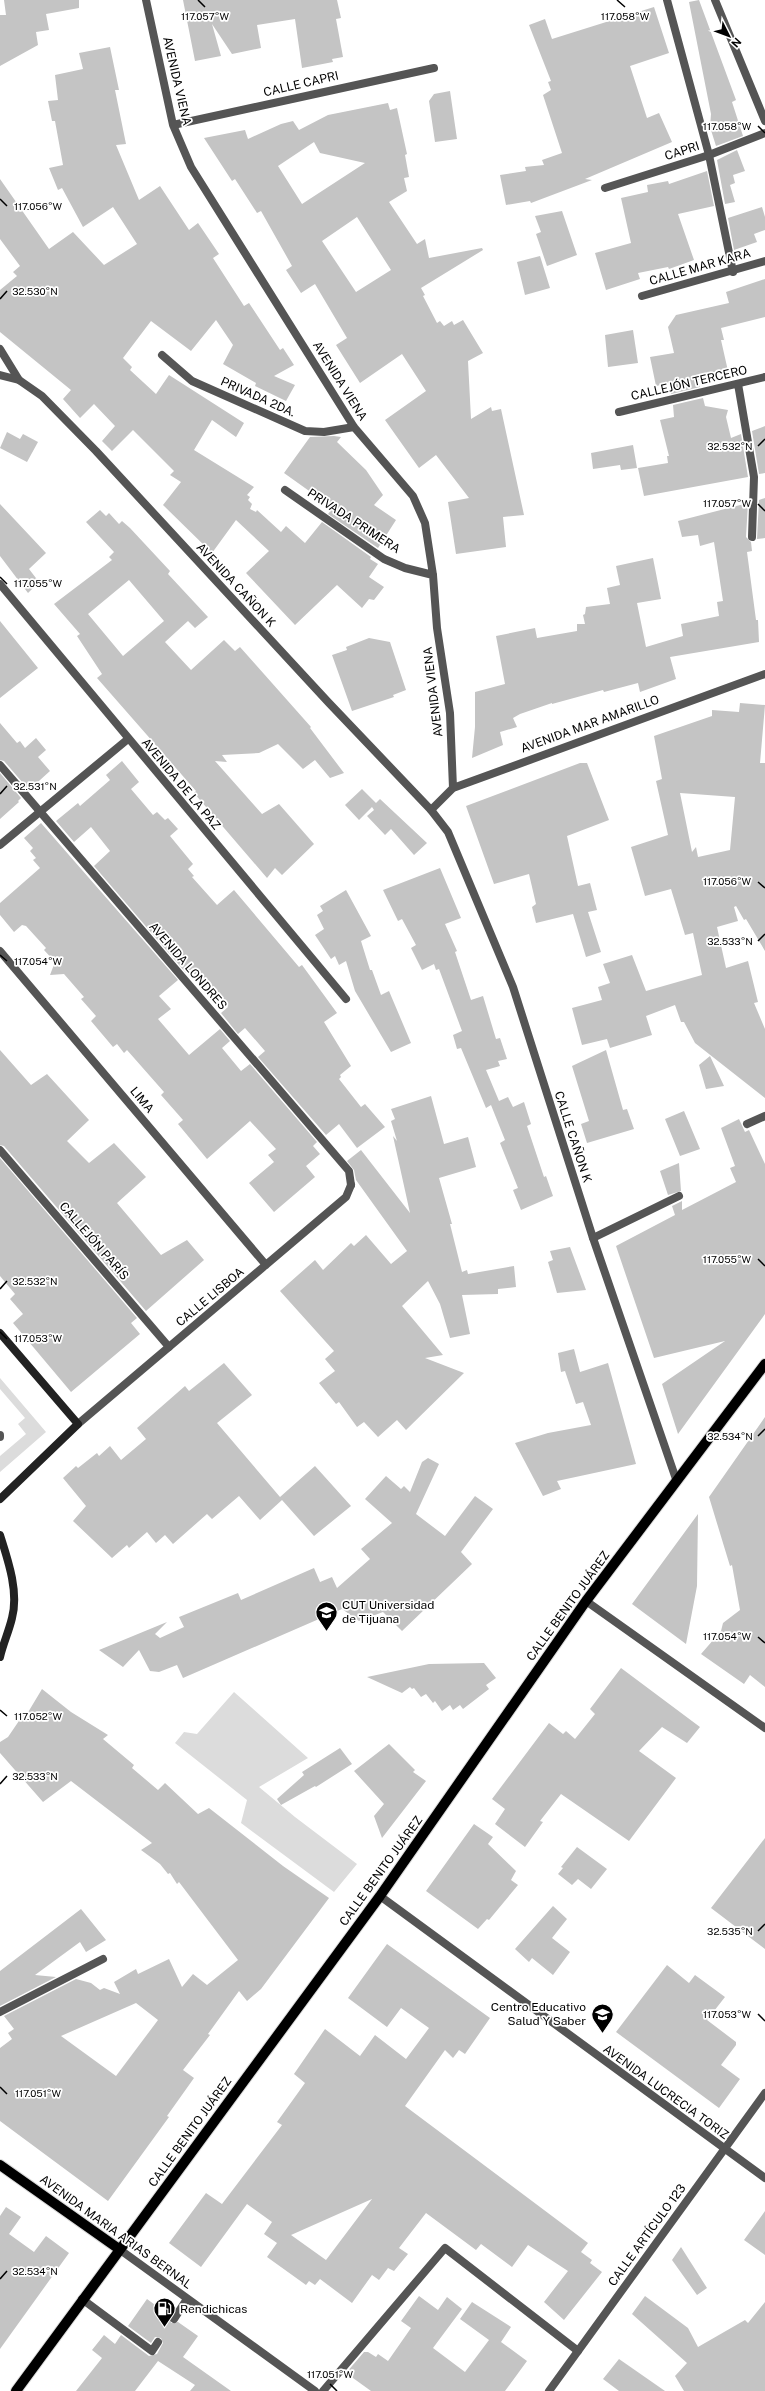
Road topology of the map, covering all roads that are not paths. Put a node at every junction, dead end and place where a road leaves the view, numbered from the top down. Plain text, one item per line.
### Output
1 (146, 0) edge
2 (667, 0) edge
3 (715, 0) edge
4 (434, 68) dead end
5 (765, 121) edge
6 (173, 125) junction
7 (765, 133) edge
8 (709, 155) junction
9 (605, 188) dead end
10 (765, 261) edge
11 (733, 272) junction
12 (642, 296) dead end
13 (0, 349) edge
14 (162, 355) dead end
15 (0, 375) edge
16 (765, 377) edge
17 (19, 380) junction
18 (738, 384) junction
19 (619, 412) dead end
20 (354, 427) junction
21 (286, 490) dead end
22 (752, 537) dead end
23 (433, 575) junction
24 (0, 584) edge
25 (765, 674) edge
26 (128, 739) junction
27 (0, 765) edge
28 (453, 788) junction
29 (431, 810) junction
30 (40, 812) junction
31 (0, 845) edge
32 (0, 951) edge
33 (346, 999) dead end
34 (765, 1116) edge
35 (746, 1124) dead end
36 (0, 1150) edge
37 (351, 1185) joint
38 (679, 1196) dead end
39 (593, 1238) junction
40 (266, 1265) junction
41 (0, 1333) edge
42 (169, 1347) junction
43 (765, 1364) edge
44 (78, 1424) junction
45 (676, 1479) junction
46 (0, 1499) edge
47 (0, 1535) edge
48 (586, 1602) junction
49 (1, 1643) edge
50 (0, 1657) edge
51 (765, 1728) edge
52 (380, 1896) junction
53 (103, 1959) dead end
54 (0, 2012) edge
55 (765, 2093) edge
56 (724, 2149) junction
57 (0, 2165) edge
58 (765, 2178) edge
59 (119, 2249) junction
60 (82, 2299) junction
61 (187, 2299) junction
62 (174, 2319) dead end
63 (158, 2342) dead end
64 (578, 2352) junction
65 (16, 2391) edge
66 (315, 2391) edge
67 (323, 2391) edge
68 (549, 2391) edge

1 - 6 street, AVENIDA VIENA
2 - 8 street
3 - 5 street
4 - 6 street, CALLE CAPRI
6 - 20 street, AVENIDA VIENA
7 - 8 street, CAPRI
8 - 9 street, CAPRI
8 - 11 street
10 - 11 street, CALLE MAR KARA
11 - 12 street, CALLE MAR KARA
13 - 17 street
14 - 20 street, PRIVADA 2DA.
15 - 17 street
16 - 18 street, CALLEJÓN TERCERO
17 - 29 street, AVENIDA CAÑON K
18 - 19 street, CALLEJÓN TERCERO
18 - 22 street
20 - 23 street, AVENIDA VIENA
21 - 23 street, PRIVADA PRIMERA
23 - 28 street, AVENIDA VIENA
24 - 26 street, AVENIDA DE LA PAZ
25 - 28 street, AVENIDA MAR AMARILLO
26 - 30 street
26 - 33 street, AVENIDA DE LA PAZ
27 - 30 street, AVENIDA LONDRES
28 - 29 street, AVENIDA MAR AMARILLO
29 - 39 street, CALLE CAÑON K
30 - 31 street
30 - 37 street, AVENIDA LONDRES
32 - 40 street, LIMA
34 - 35 street
36 - 42 street, CALLEJÓN PARÍS
37 - 40 street, CALLE LISBOA
38 - 39 street
39 - 45 street, CALLE CAÑON K
40 - 42 street, CALLE LISBOA
41 - 44 main road
42 - 44 street, CALLE LISBOA
43 - 45 main road, CALLE BENITO JUÁREZ
44 - 46 main road
45 - 48 main road, CALLE BENITO JUÁREZ
47 - 49 main road
48 - 51 street
48 - 52 main road, CALLE BENITO JUÁREZ
49 - 50 main road
52 - 56 street, AVENIDA LUCRECIA TORIZ
52 - 59 main road, CALLE BENITO JUÁREZ
53 - 54 street
55 - 56 street, CALLE ARTÍCULO 123
56 - 58 street, AVENIDA LUCRECIA TORIZ
56 - 64 street, CALLE ARTÍCULO 123
57 - 59 main road, AVENIDA MARIA ARIAS BERNAL
59 - 60 main road, CALLE BENITO JUÁREZ
59 - 61 street, AVENIDA MARIA ARIAS BERNAL
60 - 63 street
60 - 65 main road, CALLE BENITO JUÁREZ
61 - 62 street
61 - 66 street, AVENIDA MARIA ARIAS BERNAL
64 - 67 street
64 - 68 street, CALLE ARTÍCULO 123

